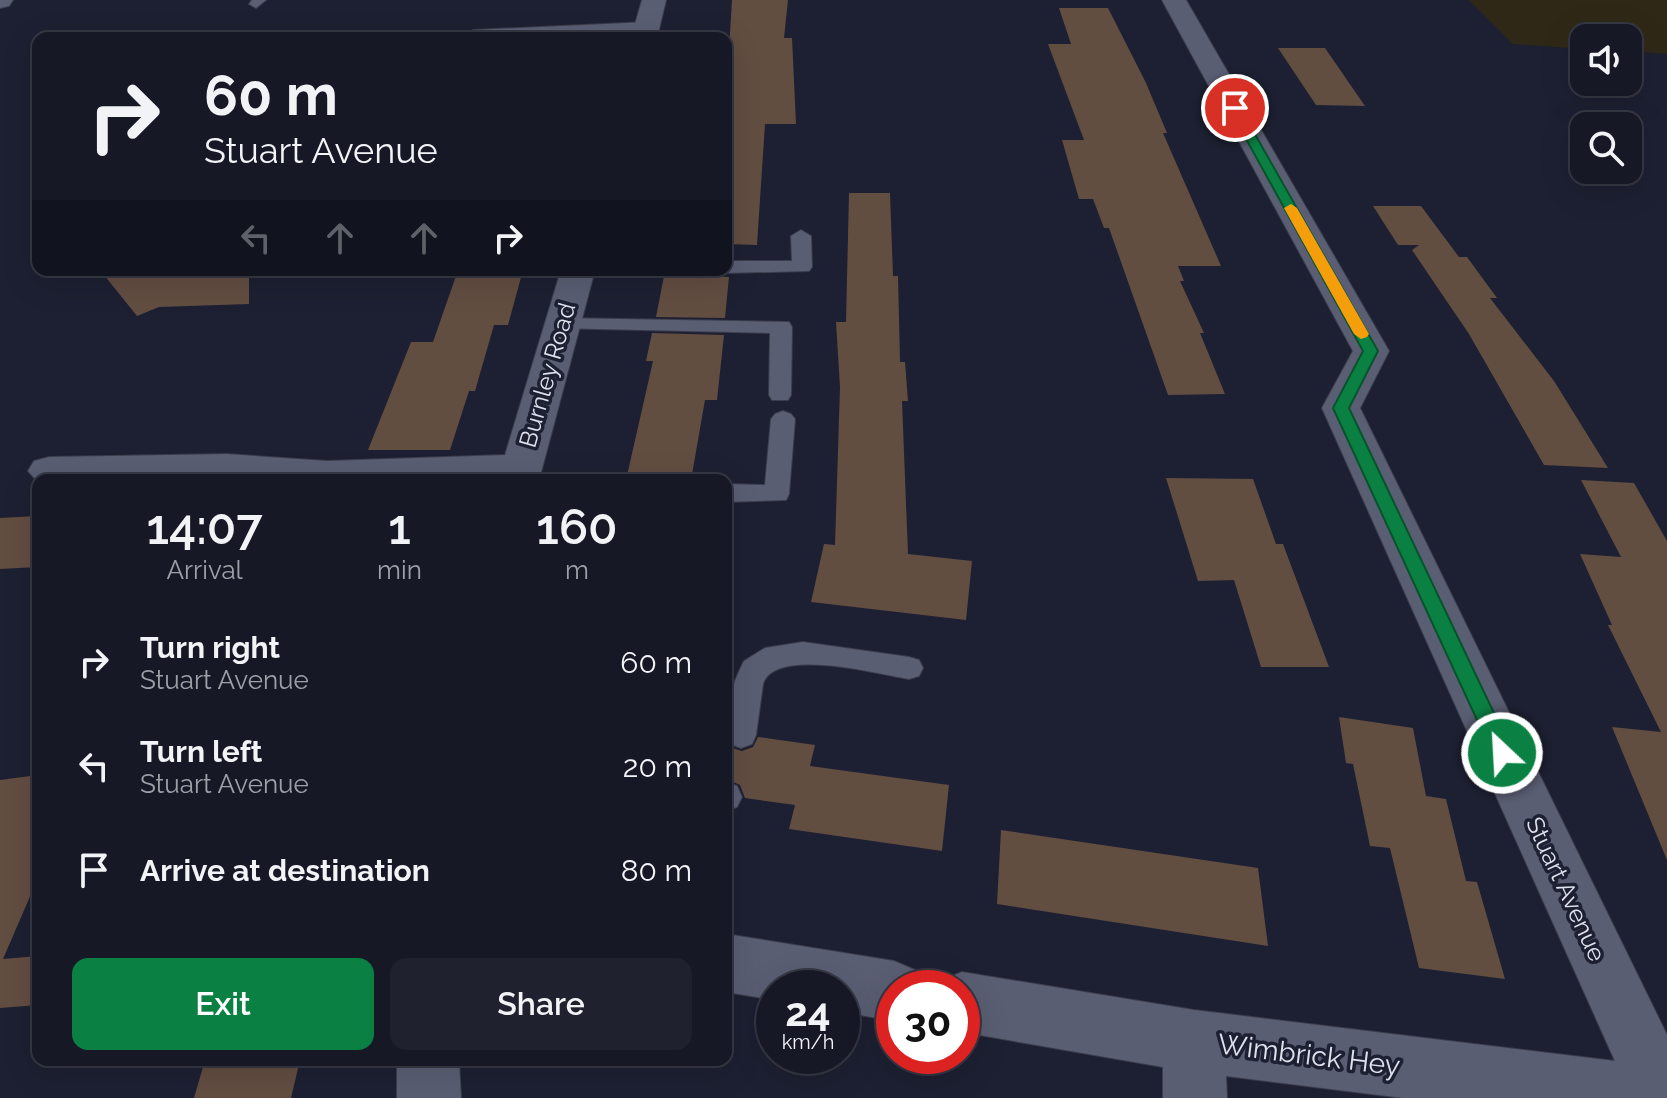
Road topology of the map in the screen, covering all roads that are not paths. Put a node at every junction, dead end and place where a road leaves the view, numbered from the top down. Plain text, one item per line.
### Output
1 (654, 0) edge
2 (1174, 0) edge
3 (646, 32) edge
4 (801, 236) dead end
5 (732, 267) edge
6 (576, 276) edge
7 (561, 324) junction
8 (49, 471) dead end
9 (313, 474) edge
10 (519, 474) edge
11 (732, 493) edge
12 (909, 668) dead end
13 (741, 735) dead end
14 (732, 964) edge
15 (876, 988) edge
16 (980, 1007) edge
17 (428, 1066) edge
18 (1194, 1069) edge
19 (429, 1098) edge
20 (1658, 1098) edge
21 (1664, 1098) edge

1 - 3 street
2 - 21 street, Stuart Avenue
4 - 5 lane
6 - 7 street, Burnley Road
7 - 10 street, Burnley Road
7 - 11 lane
8 - 9 street
12 - 13 lane
14 - 15 street
16 - 18 street, Wimbrick Hey
17 - 19 street
18 - 20 street, Wimbrick Hey

